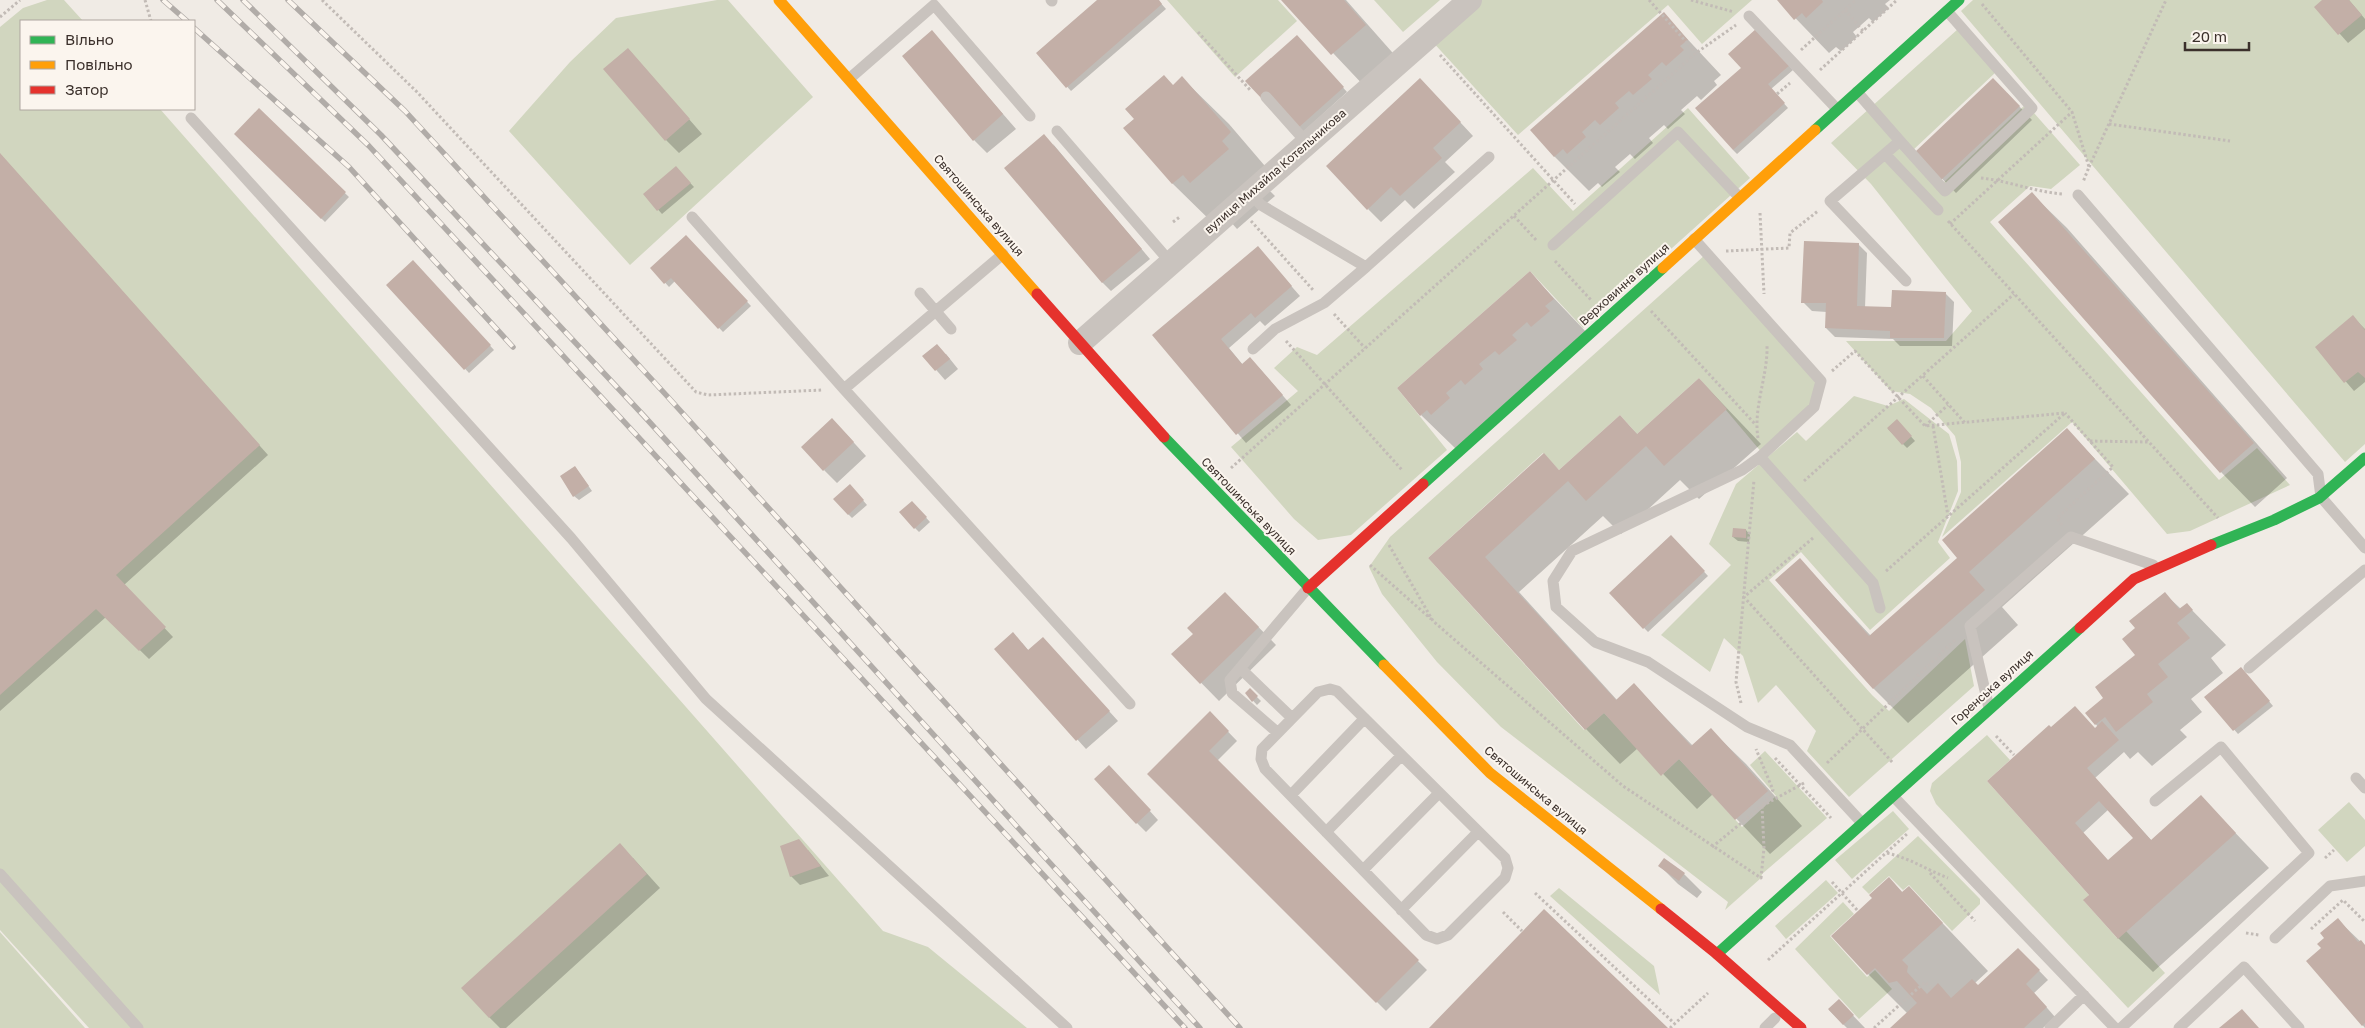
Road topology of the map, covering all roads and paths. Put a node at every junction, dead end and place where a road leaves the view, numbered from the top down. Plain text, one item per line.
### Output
1 (20, 0) edge
2 (145, 0) edge
3 (322, 0) edge
4 (779, 0) edge
5 (1470, 0) edge
6 (1649, 0) edge
7 (1691, 0) edge
8 (1856, 0) edge
9 (1897, 0) edge
10 (1959, 0) edge
11 (2166, 0) edge
12 (1980, 2) dead end
13 (1845, 10) junction
14 (1947, 11) junction
15 (1749, 16) junction
16 (0, 17) edge
17 (151, 20) edge
18 (1863, 31) junction
19 (1198, 32) dead end
20 (1214, 51) dead end
21 (1436, 51) dead end
22 (1696, 53) junction
23 (1790, 60) junction
24 (1815, 74) dead end
25 (849, 79) junction
26 (1857, 92) junction
27 (1266, 97) dead end
28 (1837, 110) junction
29 (2072, 112) junction
30 (1030, 116) dead end
31 (191, 118) dead end
32 (2109, 124) junction
33 (1057, 131) dead end
34 (1900, 141) junction
35 (2230, 141) dead end
36 (1307, 144) junction
37 (1885, 154) junction
38 (1489, 157) dead end
39 (2089, 167) junction
40 (1960, 176) junction
41 (1553, 180) junction
42 (1998, 180) junction
43 (1250, 193) junction
44 (2078, 195) junction
45 (1740, 198) junction
46 (1830, 201) junction
47 (1938, 210) joint
48 (1585, 215) junction
49 (1181, 216) dead end
50 (692, 217) dead end
51 (1247, 217) dead end
52 (1174, 222) dead end
53 (1950, 224) junction
54 (1694, 239) junction
55 (1552, 245) dead end
56 (1705, 251) junction
57 (1003, 254) junction
58 (1171, 263) junction
59 (1366, 267) junction
60 (1906, 281) dead end
61 (920, 293) dead end
62 (2014, 294) junction
63 (1324, 303) junction
64 (1645, 305) dead end
65 (936, 312) junction
66 (951, 328) dead end
67 (1275, 329) junction
68 (1080, 343) junction
69 (1253, 348) dead end
70 (1365, 348) junction
71 (1922, 376) junction
72 (1821, 381) junction
73 (1325, 384) junction
74 (844, 389) junction
75 (1898, 397) junction
76 (1948, 405) junction
77 (2065, 413) junction
78 (1965, 423) junction
79 (1756, 425) dead end
80 (1925, 426) junction
81 (1933, 426) junction
82 (2089, 440) junction
83 (2150, 442) junction
84 (1760, 457) junction
85 (2365, 458) edge
86 (1232, 468) dead end
87 (1406, 473) dead end
88 (1792, 492) junction
89 (2321, 497) junction
90 (1948, 516) junction
91 (2220, 520) dead end
92 (1824, 528) junction
93 (1385, 538) dead end
94 (2071, 538) junction
95 (2365, 548) edge
96 (1369, 565) dead end
97 (2157, 566) junction
98 (2365, 570) edge
99 (1872, 583) junction
100 (1308, 588) junction
101 (1744, 597) junction
102 (1880, 608) dead end
103 (1434, 621) junction
104 (1970, 626) junction
105 (1240, 668) junction
106 (2249, 668) dead end
107 (1130, 704) dead end
108 (1988, 708) junction
109 (1292, 718) junction
110 (1364, 719) junction
111 (1747, 727) junction
112 (1863, 730) junction
113 (1991, 731) dead end
114 (1278, 733) junction
115 (2014, 755) dead end
116 (1401, 756) junction
117 (1774, 756) dead end
118 (1893, 763) dead end
119 (1816, 773) junction
120 (2356, 778) dead end
121 (1801, 786) junction
122 (2365, 788) edge
123 (1439, 793) junction
124 (1290, 795) junction
125 (1893, 796) junction
126 (2155, 801) dead end
127 (1762, 806) junction
128 (1830, 818) dead end
129 (1920, 823) junction
130 (1862, 824) junction
131 (1326, 832) junction
132 (1478, 832) junction
133 (1712, 847) junction
134 (1887, 853) junction
135 (1817, 865) junction
136 (1363, 870) junction
137 (0, 874) edge
138 (2365, 881) edge
139 (1535, 893) dead end
140 (1842, 893) junction
141 (1401, 910) junction
142 (1858, 911) dead end
143 (1503, 912) dead end
144 (1975, 921) dead end
145 (2365, 922) edge
146 (1522, 931) dead end
147 (2308, 932) dead end
148 (2275, 938) dead end
149 (1717, 954) junction
150 (1768, 960) dead end
151 (1748, 982) junction
152 (1932, 989) dead end
153 (1708, 993) dead end
154 (2084, 995) junction
155 (1674, 1023) junction
156 (1778, 1023) edge
157 (138, 1028) edge
158 (1066, 1028) edge
159 (1670, 1028) edge
160 (1765, 1028) edge
161 (1802, 1028) edge
162 (1874, 1028) edge
163 (2050, 1028) edge
164 (2115, 1028) edge
165 (2121, 1028) edge
166 (2180, 1028) edge
167 (2299, 1028) edge

1 - 16 path
2 - 17 path
3 - 74 path
4 - 25 street, Святошинська вулиця
5 - 36 street, вулиця Михайла Котельникова
6 - 22 path
7 - 15 path
8 - 13 path
9 - 18 path
10 - 14 street, Верховинна вулиця
11 - 32 path
12 - 29 path
13 - 18 path
13 - 23 path
14 - 26 street, Верховинна вулиця
14 - 40 lane
15 - 22 path
15 - 23 lane
18 - 24 path
19 - 20 path
21 - 41 path
22 - 41 path
23 - 28 lane
25 - 30 lane
25 - 57 street, Святошинська вулиця
26 - 28 street, Верховинна вулиця
26 - 34 lane
27 - 36 lane
28 - 45 street, Верховинна вулиця
29 - 39 path
29 - 42 path
31 - 158 lane
32 - 35 path
32 - 39 path
33 - 58 lane
34 - 37 lane
34 - 40 lane
36 - 43 street, вулиця Михайла Котельникова
37 - 46 lane
37 - 47 lane
38 - 59 lane
39 - 44 path
40 - 42 path
41 - 48 path
41 - 70 path
42 - 44 path
42 - 53 path
43 - 58 street, вулиця Михайла Котельникова
43 - 59 lane
44 - 89 lane
45 - 48 lane
45 - 54 street, Верховинна вулиця
46 - 56 path
46 - 60 lane
47 - 53 path
48 - 55 lane
49 - 52 path
50 - 74 lane
51 - 63 path
53 - 62 path
54 - 56 lane
54 - 100 street, Верховинна вулиця
56 - 72 lane
57 - 65 lane
57 - 68 street, Святошинська вулиця
58 - 68 street, вулиця Михайла Котельникова
59 - 63 lane
61 - 65 lane
62 - 71 path
62 - 83 path
63 - 67 lane
63 - 70 path
64 - 79 path
65 - 66 lane
65 - 74 lane
67 - 69 lane
67 - 73 path
68 - 100 street, Святошинська вулиця
70 - 73 path
71 - 75 path
71 - 76 path
72 - 75 path
72 - 84 lane
73 - 86 path
73 - 87 path
74 - 107 lane
75 - 80 path
75 - 88 path
76 - 78 path
76 - 80 path
77 - 78 path
77 - 82 path
77 - 90 path
78 - 81 path
80 - 81 path
81 - 90 path
82 - 83 path
82 - 94 path
83 - 91 path
84 - 88 lane
84 - 101 path
84 - 111 lane
85 - 89 street, Горенська вулиця
88 - 92 lane
89 - 95 lane
89 - 97 street, Горенська вулиця
90 - 99 path
92 - 99 lane
92 - 101 path
93 - 103 path
94 - 97 lane
94 - 104 lane
96 - 103 path
97 - 108 street, Горенська вулиця
98 - 106 lane
99 - 102 lane
100 - 105 lane
100 - 149 street, Святошинська вулиця
101 - 111 path
101 - 112 path
103 - 133 path
104 - 108 lane
104 - 112 path
105 - 109 lane
105 - 114 lane
108 - 125 street, Горенська вулиця
109 - 110 lane
109 - 114 lane
110 - 116 lane
110 - 124 lane
111 - 119 lane
111 - 127 path
112 - 118 path
112 - 119 path
113 - 115 path
114 - 124 lane
116 - 123 lane
116 - 131 lane
117 - 121 path
119 - 121 path
119 - 130 lane
120 - 122 lane
121 - 127 path
121 - 128 path
123 - 132 lane
123 - 136 lane
124 - 131 lane
125 - 129 lane
125 - 130 street, Горенська вулиця
126 - 165 lane
127 - 133 path
127 - 133 path
129 - 134 path
129 - 154 lane
130 - 135 street, Горенська вулиця
131 - 136 lane
132 - 141 lane
132 - 141 lane
134 - 140 path
134 - 144 path
135 - 140 path
135 - 149 street, Горенська вулиця
136 - 141 lane
137 - 157 lane
138 - 148 lane
139 - 155 path
140 - 142 path
140 - 150 path
143 - 146 path
145 - 147 path
149 - 151 street, Святошинська вулиця
151 - 156 street, Святошинська вулиця
151 - 161 street, Святошинська вулиця
152 - 162 path
153 - 155 path
154 - 163 lane
154 - 164 lane
155 - 159 path
156 - 160 lane
166 - 167 lane

